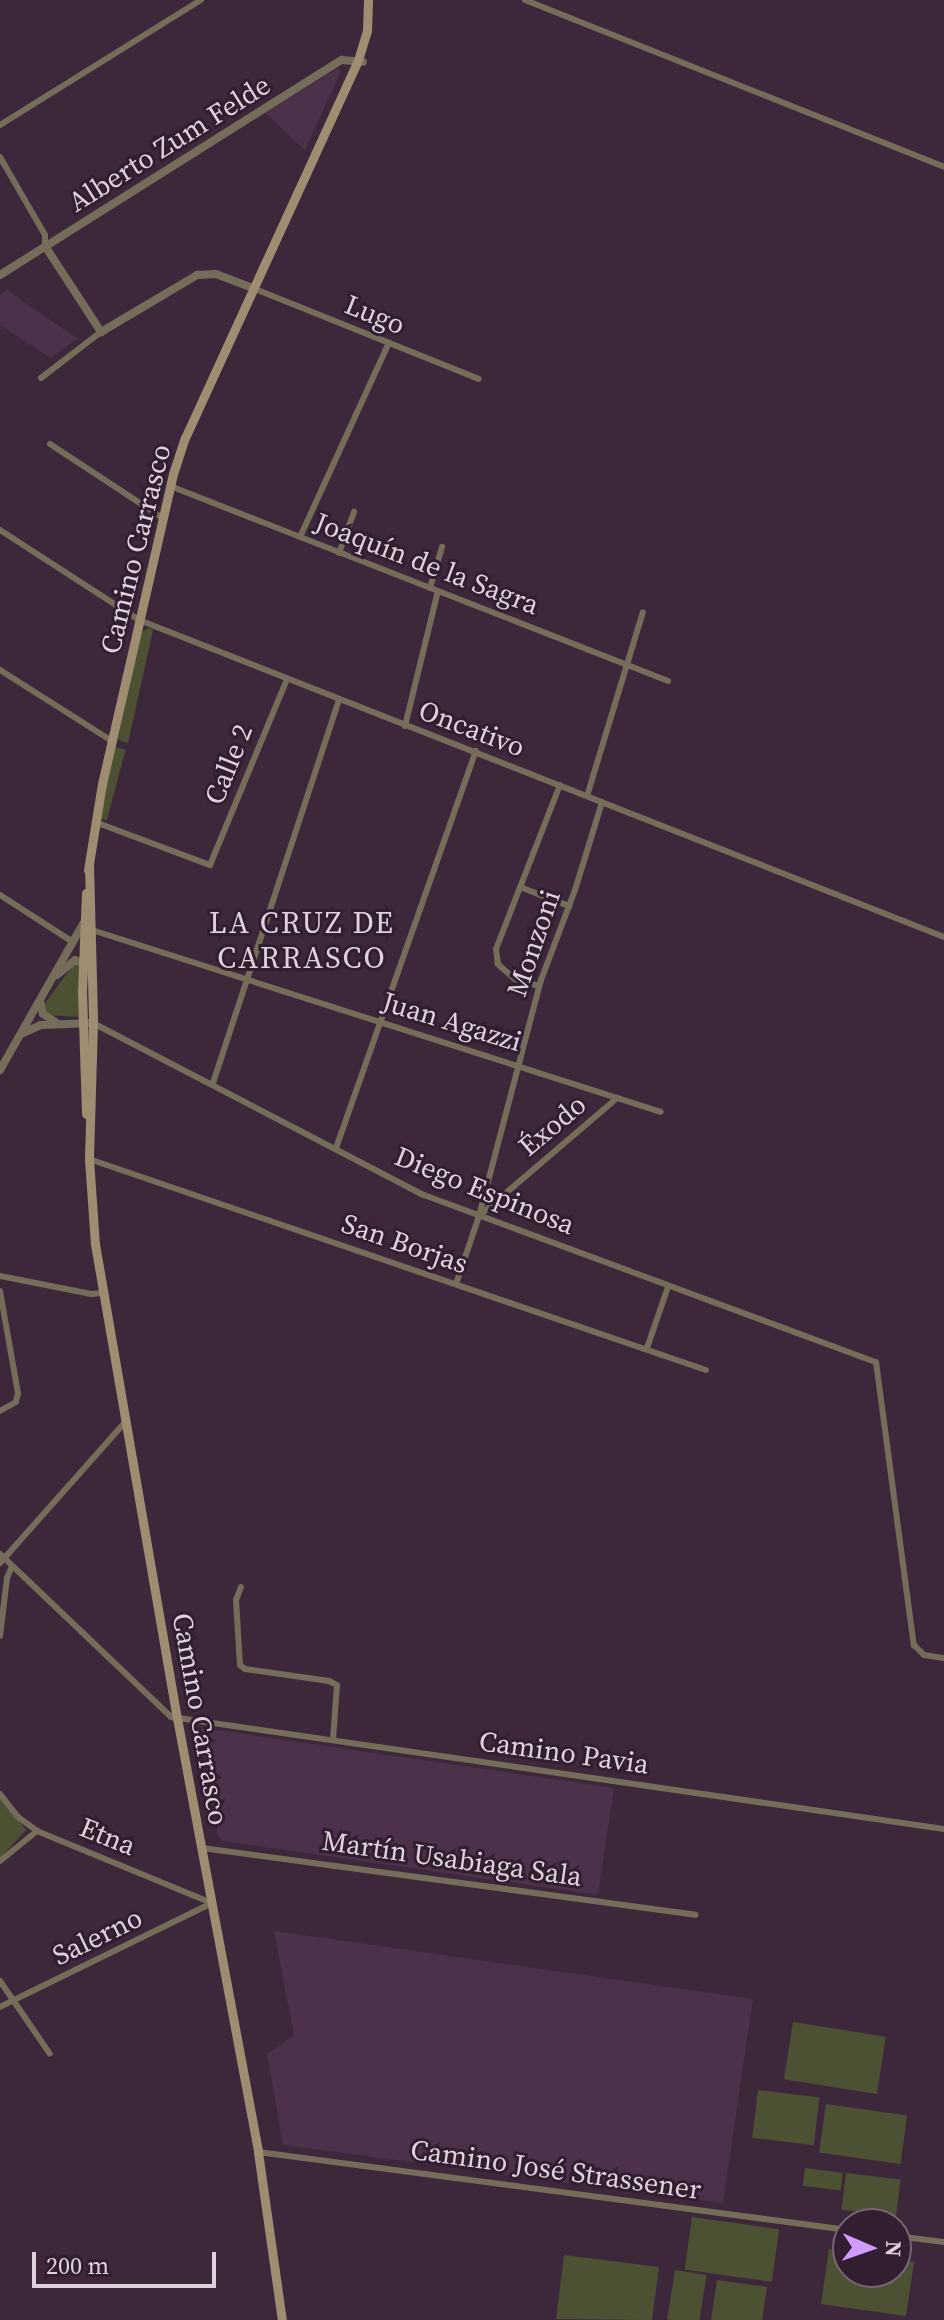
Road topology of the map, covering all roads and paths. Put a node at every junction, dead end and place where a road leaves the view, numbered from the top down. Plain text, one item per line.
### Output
1 (201, 0) edge
2 (368, 0) edge
3 (375, 0) edge
4 (525, 0) edge
5 (361, 61) junction
6 (0, 125) edge
7 (0, 157) edge
8 (944, 167) edge
9 (45, 246) junction
10 (0, 275) edge
11 (255, 289) junction
12 (101, 332) junction
13 (389, 343) junction
14 (41, 378) dead end
15 (479, 379) dead end
16 (50, 444) dead end
17 (170, 486) junction
18 (354, 512) dead end
19 (161, 517) junction
20 (0, 530) edge
21 (300, 537) junction
22 (442, 547) dead end
23 (339, 553) junction
24 (430, 588) junction
25 (438, 591) junction
26 (643, 612) dead end
27 (139, 620) junction
28 (625, 664) junction
29 (0, 670) edge
30 (287, 679) junction
31 (668, 681) dead end
32 (339, 700) junction
33 (405, 726) junction
34 (112, 741) junction
35 (476, 751) junction
36 (560, 785) junction
37 (587, 796) junction
38 (602, 802) junction
39 (94, 821) junction
40 (520, 887) junction
41 (0, 895) edge
42 (569, 906) junction
43 (88, 927) junction
44 (944, 937) edge
45 (73, 942) junction
46 (83, 960) junction
47 (52, 978) junction
48 (249, 979) junction
49 (539, 986) junction
50 (92, 992) junction
51 (40, 999) junction
52 (381, 1022) junction
53 (58, 1023) junction
54 (88, 1023) junction
55 (19, 1036) junction
56 (518, 1064) junction
57 (0, 1070) edge
58 (213, 1083) junction
59 (617, 1098) junction
60 (661, 1112) dead end
61 (336, 1148) junction
62 (89, 1159) junction
63 (479, 1216) junction
64 (0, 1276) edge
65 (456, 1284) junction
66 (668, 1287) junction
67 (0, 1291) edge
68 (103, 1293) junction
69 (647, 1348) junction
70 (706, 1370) dead end
71 (0, 1411) edge
72 (126, 1421) junction
73 (1, 1559) edge
74 (12, 1566) junction
75 (241, 1587) dead end
76 (0, 1636) edge
77 (944, 1658) edge
78 (177, 1718) junction
79 (333, 1740) junction
80 (0, 1794) edge
81 (944, 1829) edge
82 (37, 1831) junction
83 (202, 1848) junction
84 (0, 1861) edge
85 (212, 1903) junction
86 (695, 1915) dead end
87 (0, 1981) edge
88 (13, 2001) junction
89 (0, 2007) edge
90 (50, 2054) dead end
91 (258, 2152) junction
92 (832, 2228) edge
93 (912, 2238) edge
94 (944, 2242) edge
95 (282, 2320) edge

1 - 6 street
2 - 5 main road, Camino Carrasco
3 - 5 main road, Camino Carrasco
4 - 8 street
5 - 9 street, Alberto Zum Felde
5 - 11 main road, Camino Carrasco
7 - 9 street
9 - 10 street, Alberto Zum Felde
9 - 12 street
11 - 12 street
11 - 13 street, Lugo
11 - 17 main road, Camino Carrasco
12 - 14 street
13 - 15 street, Lugo
13 - 21 street
16 - 19 street
17 - 19 main road, Camino Carrasco
17 - 21 street, Joaquín de la Sagra
18 - 23 street
19 - 27 main road, Camino Carrasco
20 - 27 street, Oncativo
21 - 23 street, Joaquín de la Sagra
22 - 24 street
23 - 24 street, Joaquín de la Sagra
24 - 25 street, Joaquín de la Sagra
25 - 28 street, Joaquín de la Sagra
25 - 33 street
26 - 28 street
27 - 30 street, Oncativo
27 - 34 main road, Camino Carrasco
28 - 31 street, Joaquín de la Sagra
28 - 37 street
29 - 34 street
30 - 32 street, Oncativo
30 - 39 street, Calle 2
32 - 33 street, Oncativo
32 - 48 street
33 - 35 street, Oncativo
34 - 39 main road, Camino Carrasco
35 - 36 street, Oncativo
35 - 52 street
36 - 37 street, Oncativo
36 - 40 street
37 - 38 street, Oncativo
38 - 42 street, Monzoni
38 - 44 street, Oncativo
39 - 43 main road, Camino Carrasco
40 - 42 street
40 - 49 street
41 - 45 street
42 - 49 street, Monzoni
43 - 45 street
43 - 46 main road, Camino Carrasco
43 - 48 street, Juan Agazzi
43 - 50 main road, Camino Carrasco
45 - 47 street
46 - 47 street
46 - 50 street, Camino Carrasco
46 - 54 main road, Camino Carrasco
47 - 51 street
48 - 52 street, Juan Agazzi
48 - 58 street
49 - 56 street, Monzoni
50 - 54 main road, Camino Carrasco
51 - 53 street
51 - 55 street
52 - 56 street, Juan Agazzi
52 - 61 street
53 - 54 street
53 - 55 street
54 - 58 street, Diego Espinosa
54 - 62 main road, Camino Carrasco
55 - 57 street
56 - 59 street, Juan Agazzi
56 - 63 street, Monzoni
58 - 61 street, Diego Espinosa
59 - 60 street, Juan Agazzi
59 - 63 street, Éxodo
61 - 63 street, Diego Espinosa
62 - 65 street, San Borjas
62 - 68 main road, Camino Carrasco
63 - 65 street, Monzoni
63 - 66 street, Diego Espinosa
64 - 68 street
65 - 69 street, San Borjas
66 - 69 street
66 - 77 street, Diego Espinosa
67 - 71 street
68 - 72 main road, Camino Carrasco
69 - 70 street, San Borjas
72 - 73 street
72 - 78 main road, Camino Carrasco
73 - 74 street
74 - 76 street
74 - 78 street
75 - 79 street
78 - 79 street, Camino Pavia
78 - 83 main road, Camino Carrasco
79 - 81 street, Camino Pavia
80 - 82 street, Etna
82 - 84 street
82 - 85 street, Etna
83 - 85 main road, Camino Carrasco
83 - 86 street, Martín Usabiaga Sala
85 - 88 street, Salerno
85 - 91 main road, Camino Carrasco
87 - 88 street
88 - 89 street, Salerno
88 - 90 street
91 - 92 street, Camino José Strassener
91 - 95 main road, Camino Carrasco
93 - 94 street

